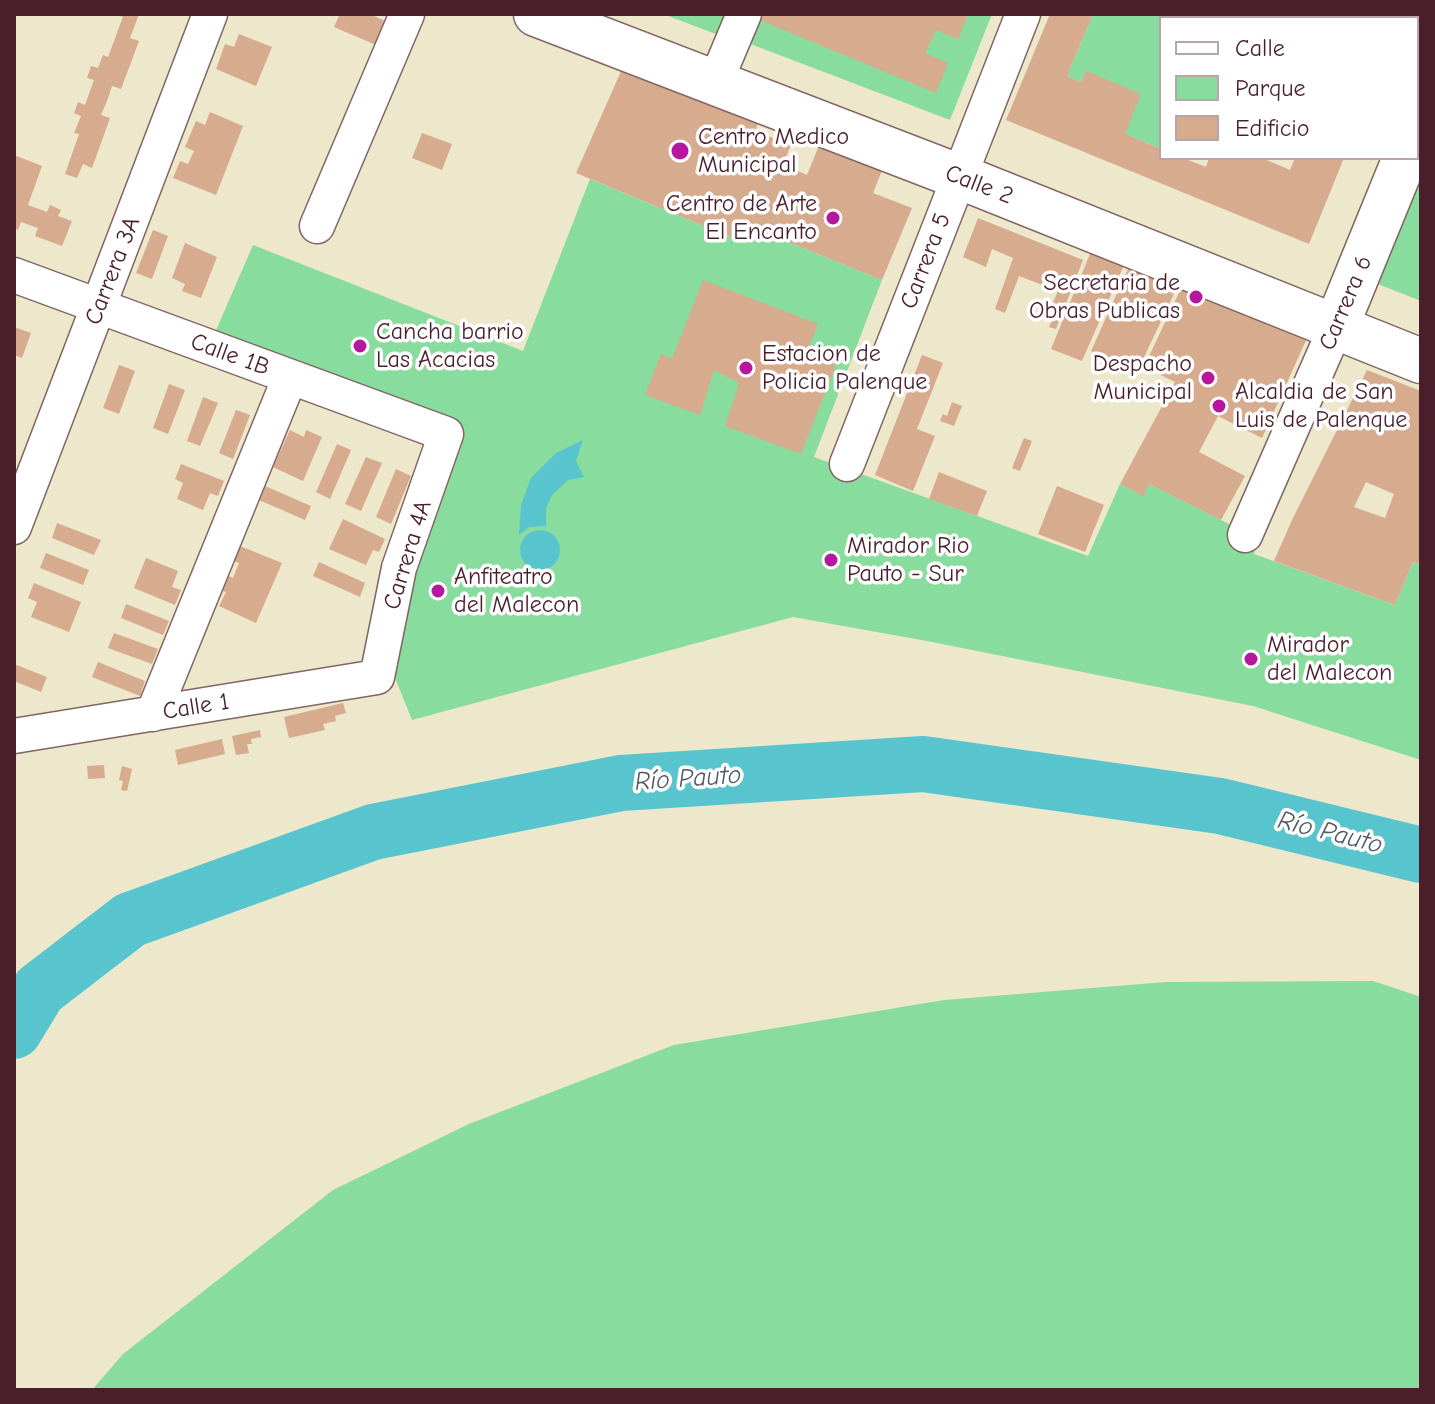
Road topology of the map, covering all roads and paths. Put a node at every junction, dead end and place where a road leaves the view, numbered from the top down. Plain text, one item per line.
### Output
1 (210, 14) edge
2 (407, 14) edge
3 (602, 14) edge
4 (744, 14) edge
5 (1023, 14) edge
6 (539, 15) edge
7 (720, 72) junction
8 (1404, 160) edge
9 (962, 166) junction
10 (317, 226) dead end
11 (14, 275) edge
12 (99, 306) junction
13 (1342, 314) junction
14 (1421, 328) edge
15 (1421, 361) edge
16 (290, 377) junction
17 (446, 434) joint
18 (847, 464) dead end
19 (14, 527) edge
20 (1245, 535) dead end
21 (377, 677) joint
22 (153, 714) junction
23 (14, 736) edge

1 - 12 street, Carrera 3A
2 - 10 street
3 - 7 street, Calle 2
4 - 7 street
5 - 9 street, Carrera 5
6 - 7 street, Calle 2
7 - 9 street, Calle 2
8 - 13 street, Carrera 6
9 - 13 street, Calle 2
9 - 18 street, Carrera 5
11 - 12 street, Calle 1B
12 - 16 street, Calle 1B
12 - 19 street, Carrera 3A
13 - 14 street, Calle 2
13 - 15 street, Calle 2
13 - 20 street, Carrera 6
16 - 17 street, Calle 1B
16 - 22 street
17 - 21 street, Carrera 4A
21 - 22 street, Calle 1
22 - 23 street, Calle 1

